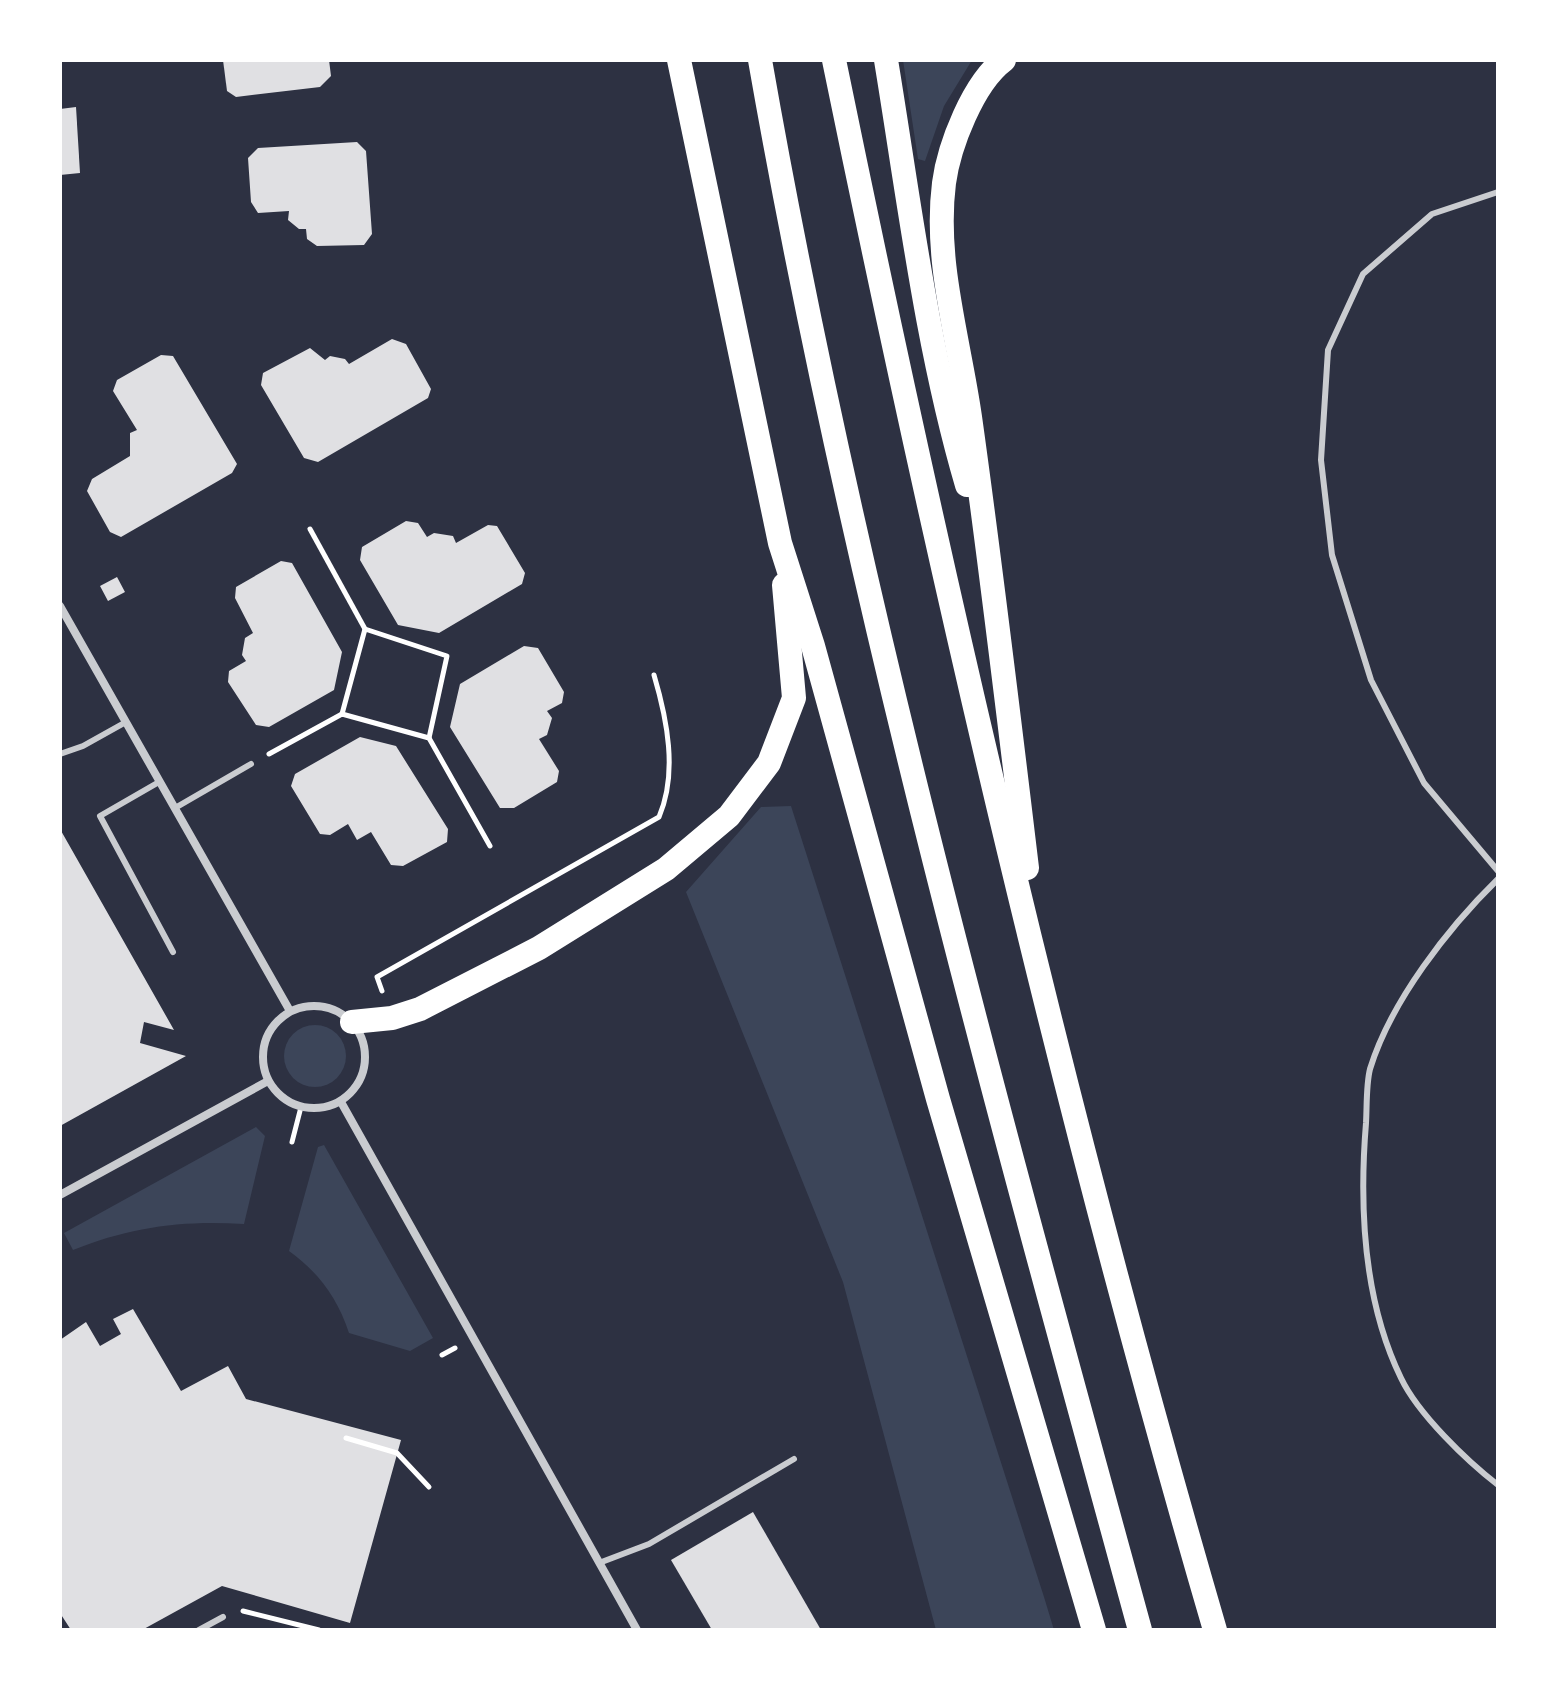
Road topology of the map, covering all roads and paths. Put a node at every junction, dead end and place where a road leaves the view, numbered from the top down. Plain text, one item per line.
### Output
1 (679, 60) edge
2 (760, 60) edge
3 (834, 60) edge
4 (886, 60) edge
5 (1004, 60) edge
6 (1498, 192) edge
7 (310, 529) dead end
8 (780, 543) junction
9 (990, 561) junction
10 (60, 606) edge
11 (365, 629) junction
12 (654, 675) dead end
13 (342, 714) junction
14 (126, 722) junction
15 (429, 738) junction
16 (60, 754) edge
17 (251, 764) joint
18 (159, 782) junction
19 (175, 808) junction
20 (490, 846) dead end
21 (1498, 871) edge
22 (1498, 879) edge
23 (173, 952) dead end
24 (1043, 997) junction
25 (290, 1011) junction
26 (392, 1018) junction
27 (352, 1022) junction
28 (268, 1081) junction
29 (341, 1102) junction
30 (301, 1107) junction
31 (292, 1142) dead end
32 (60, 1195) edge
33 (346, 1438) dead end
34 (794, 1459) dead end
35 (1498, 1485) edge
36 (429, 1487) dead end
37 (599, 1563) junction
38 (233, 1608) dead end
39 (223, 1617) dead end
40 (199, 1630) edge
41 (319, 1630) edge
42 (637, 1630) edge
43 (1094, 1630) edge
44 (1140, 1630) edge
45 (1215, 1630) edge

1 - 8 highway
2 - 44 highway
3 - 24 highway
4 - 9 highway
5 - 9 highway
6 - 21 lane
7 - 11 path
8 - 26 highway
8 - 43 highway
9 - 24 highway
10 - 14 street
11 - 13 path
11 - 15 path
12 - 26 path
13 - 15 path
13 - 17 path
14 - 16 lane
14 - 18 street
15 - 20 path
17 - 19 lane
18 - 19 street
18 - 23 lane
19 - 25 street
22 - 35 lane
24 - 45 highway
25 - 27 street
25 - 28 street
26 - 27 highway
27 - 29 street
28 - 30 street
28 - 32 street
29 - 30 street
29 - 37 street
30 - 31 path
33 - 36 path
34 - 37 lane
37 - 42 street
38 - 41 path
39 - 40 lane

